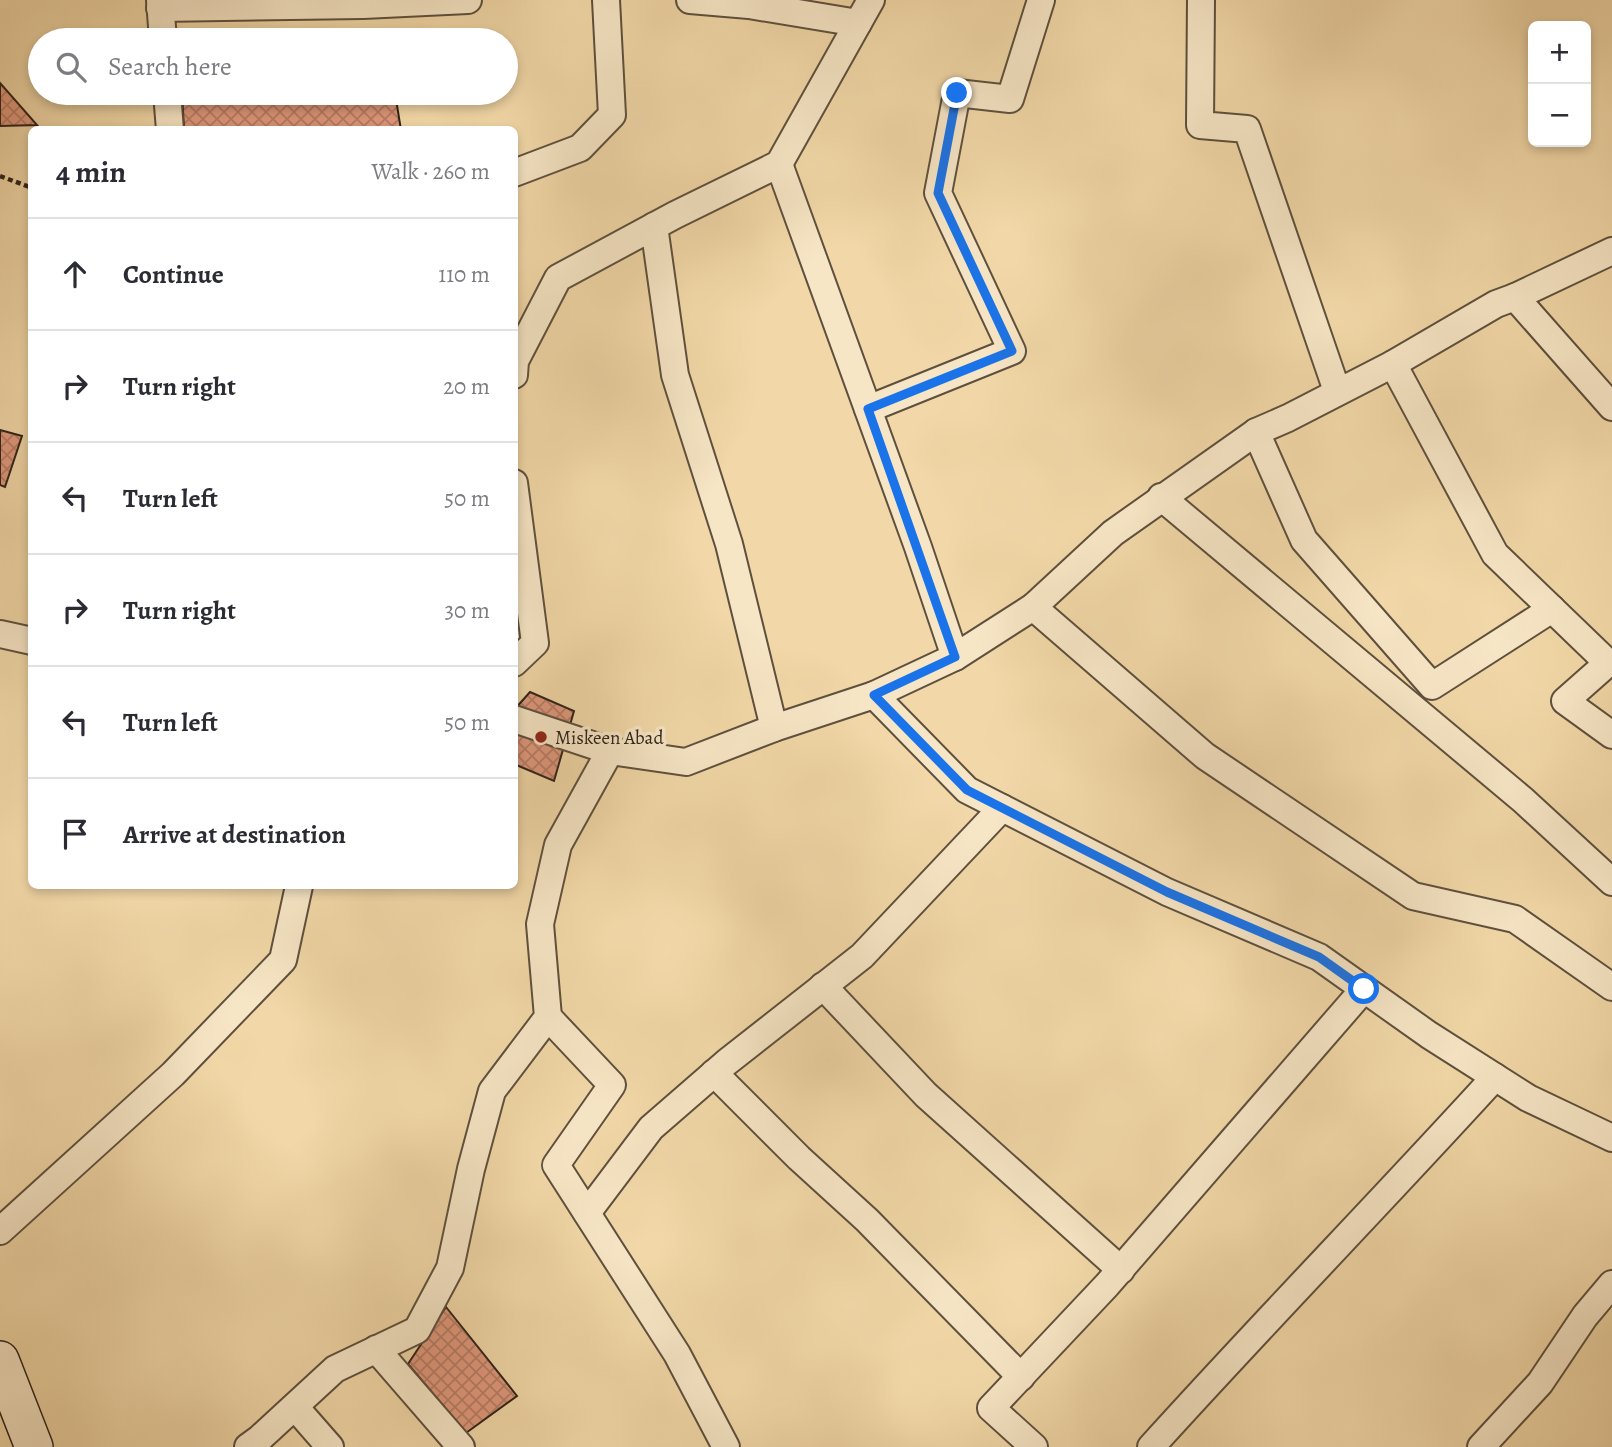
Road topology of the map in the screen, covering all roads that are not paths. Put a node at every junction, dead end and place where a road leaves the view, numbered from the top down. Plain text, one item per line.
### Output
1 (468, 0) edge
2 (606, 0) edge
3 (690, 0) edge
4 (871, 0) edge
5 (1041, 0) edge
6 (1201, 0) edge
7 (160, 4) edge
8 (858, 23) junction
9 (162, 28) edge
10 (168, 105) edge
11 (170, 126) edge
12 (779, 164) junction
13 (518, 171) edge
14 (654, 226) junction
15 (1612, 251) edge
16 (1516, 298) junction
17 (518, 355) edge
18 (1394, 364) junction
19 (1337, 391) junction
20 (1612, 407) edge
21 (868, 409) junction
22 (1256, 432) junction
23 (1161, 497) junction
24 (518, 513) edge
25 (1033, 607) junction
26 (1552, 609) junction
27 (0, 634) edge
28 (28, 640) edge
29 (955, 657) junction
30 (518, 659) edge
31 (874, 695) junction
32 (518, 720) edge
33 (774, 728) junction
34 (1612, 735) edge
35 (610, 751) junction
36 (1002, 808) junction
37 (1612, 882) edge
38 (298, 889) edge
39 (823, 986) junction
40 (1612, 987) edge
41 (1364, 989) junction
42 (548, 1017) junction
43 (714, 1073) junction
44 (1495, 1077) junction
45 (1612, 1138) edge
46 (587, 1213) junction
47 (0, 1231) edge
48 (1121, 1270) junction
49 (1610, 1289) edge
50 (376, 1349) junction
51 (0, 1360) edge
52 (1021, 1377) junction
53 (295, 1407) junction
54 (19, 1430) edge
55 (248, 1447) edge
56 (330, 1447) edge
57 (461, 1447) edge
58 (726, 1447) edge
59 (1034, 1447) edge
60 (1151, 1447) edge
61 (1481, 1447) edge

1 - 7 street
2 - 13 street
3 - 8 street
4 - 8 street
5 - 21 street
6 - 19 street
7 - 9 street
8 - 12 street
10 - 11 street
12 - 14 street
12 - 21 street
14 - 17 street
14 - 33 street
15 - 16 street
16 - 18 street
16 - 20 street
18 - 19 street
18 - 26 street
19 - 22 street
21 - 29 street
22 - 23 street
22 - 26 street
23 - 25 street
23 - 37 street
24 - 30 street
25 - 29 street
25 - 40 street
26 - 34 street
27 - 28 street
29 - 31 street
31 - 33 street
31 - 36 street
32 - 35 street
33 - 35 street
35 - 42 street
36 - 39 street
36 - 41 street
38 - 47 street
39 - 43 street
39 - 48 street
41 - 44 street
41 - 48 street
42 - 46 street
42 - 50 street
43 - 46 street
43 - 52 street
44 - 45 street
44 - 60 street
46 - 58 street
48 - 52 street
49 - 61 street
50 - 53 street
50 - 57 street
51 - 54 main road
52 - 59 street
53 - 55 street
53 - 56 street

